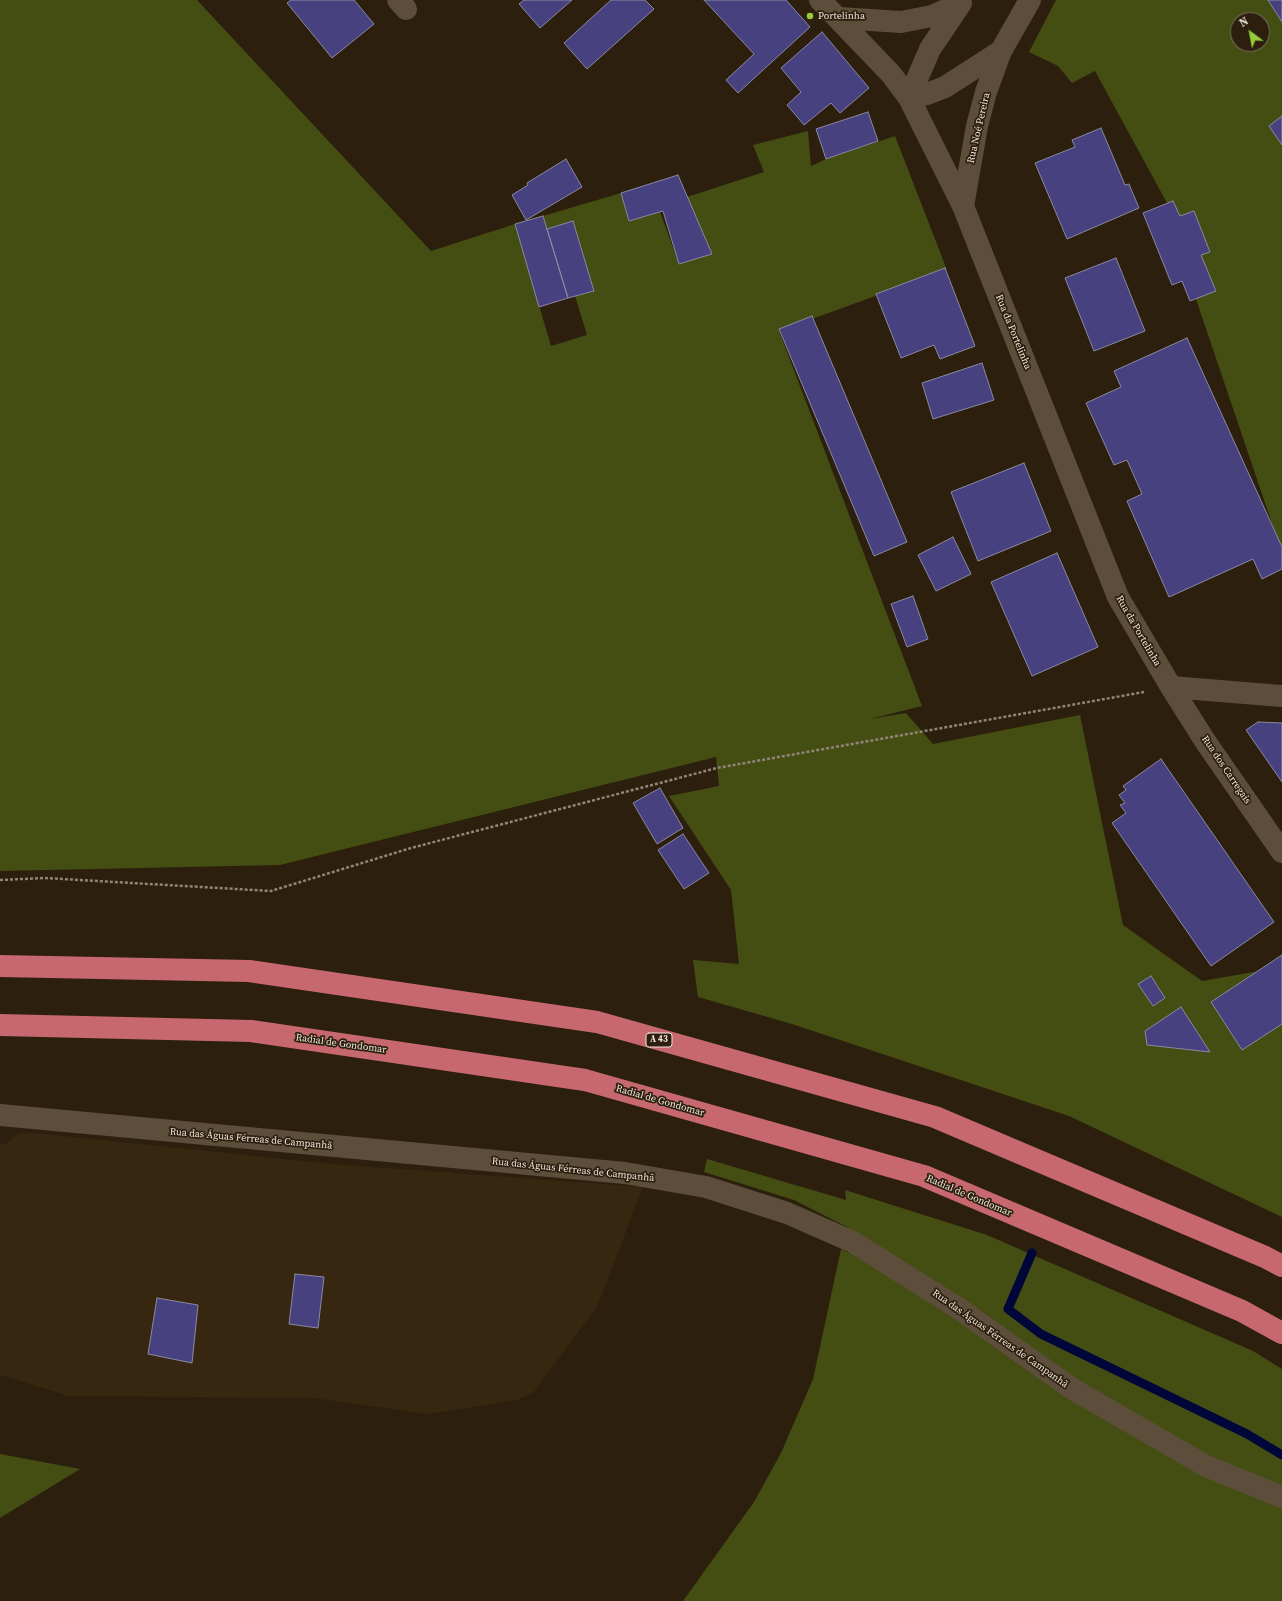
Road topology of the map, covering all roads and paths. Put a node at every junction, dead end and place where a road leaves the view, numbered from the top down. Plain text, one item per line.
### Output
1 (820, 0) edge
2 (1030, 0) edge
3 (961, 2) edge
4 (839, 18) junction
5 (1001, 51) junction
6 (908, 98) junction
7 (963, 206) junction
8 (1171, 687) junction
9 (1282, 696) edge
10 (1282, 852) edge
11 (0, 880) edge
12 (0, 966) edge
13 (0, 1025) edge
14 (0, 1115) edge
15 (1282, 1266) edge
16 (1282, 1333) edge
17 (1282, 1496) edge

1 - 4 street, Rua da Portelinha
2 - 5 street, Rua Noé Pereira
3 - 4 street
3 - 6 street
4 - 6 street, Rua da Portelinha
5 - 6 street, Rua Noé Pereira
5 - 7 street, Rua Noé Pereira
6 - 7 street, Rua da Portelinha
7 - 8 street, Rua da Portelinha
8 - 9 street
8 - 10 street, Rua dos Carregais
8 - 11 path
12 - 15 highway, A 43
13 - 16 highway, Radial de Gondomar
14 - 17 street, Rua das Águas Férreas de Campanhã

